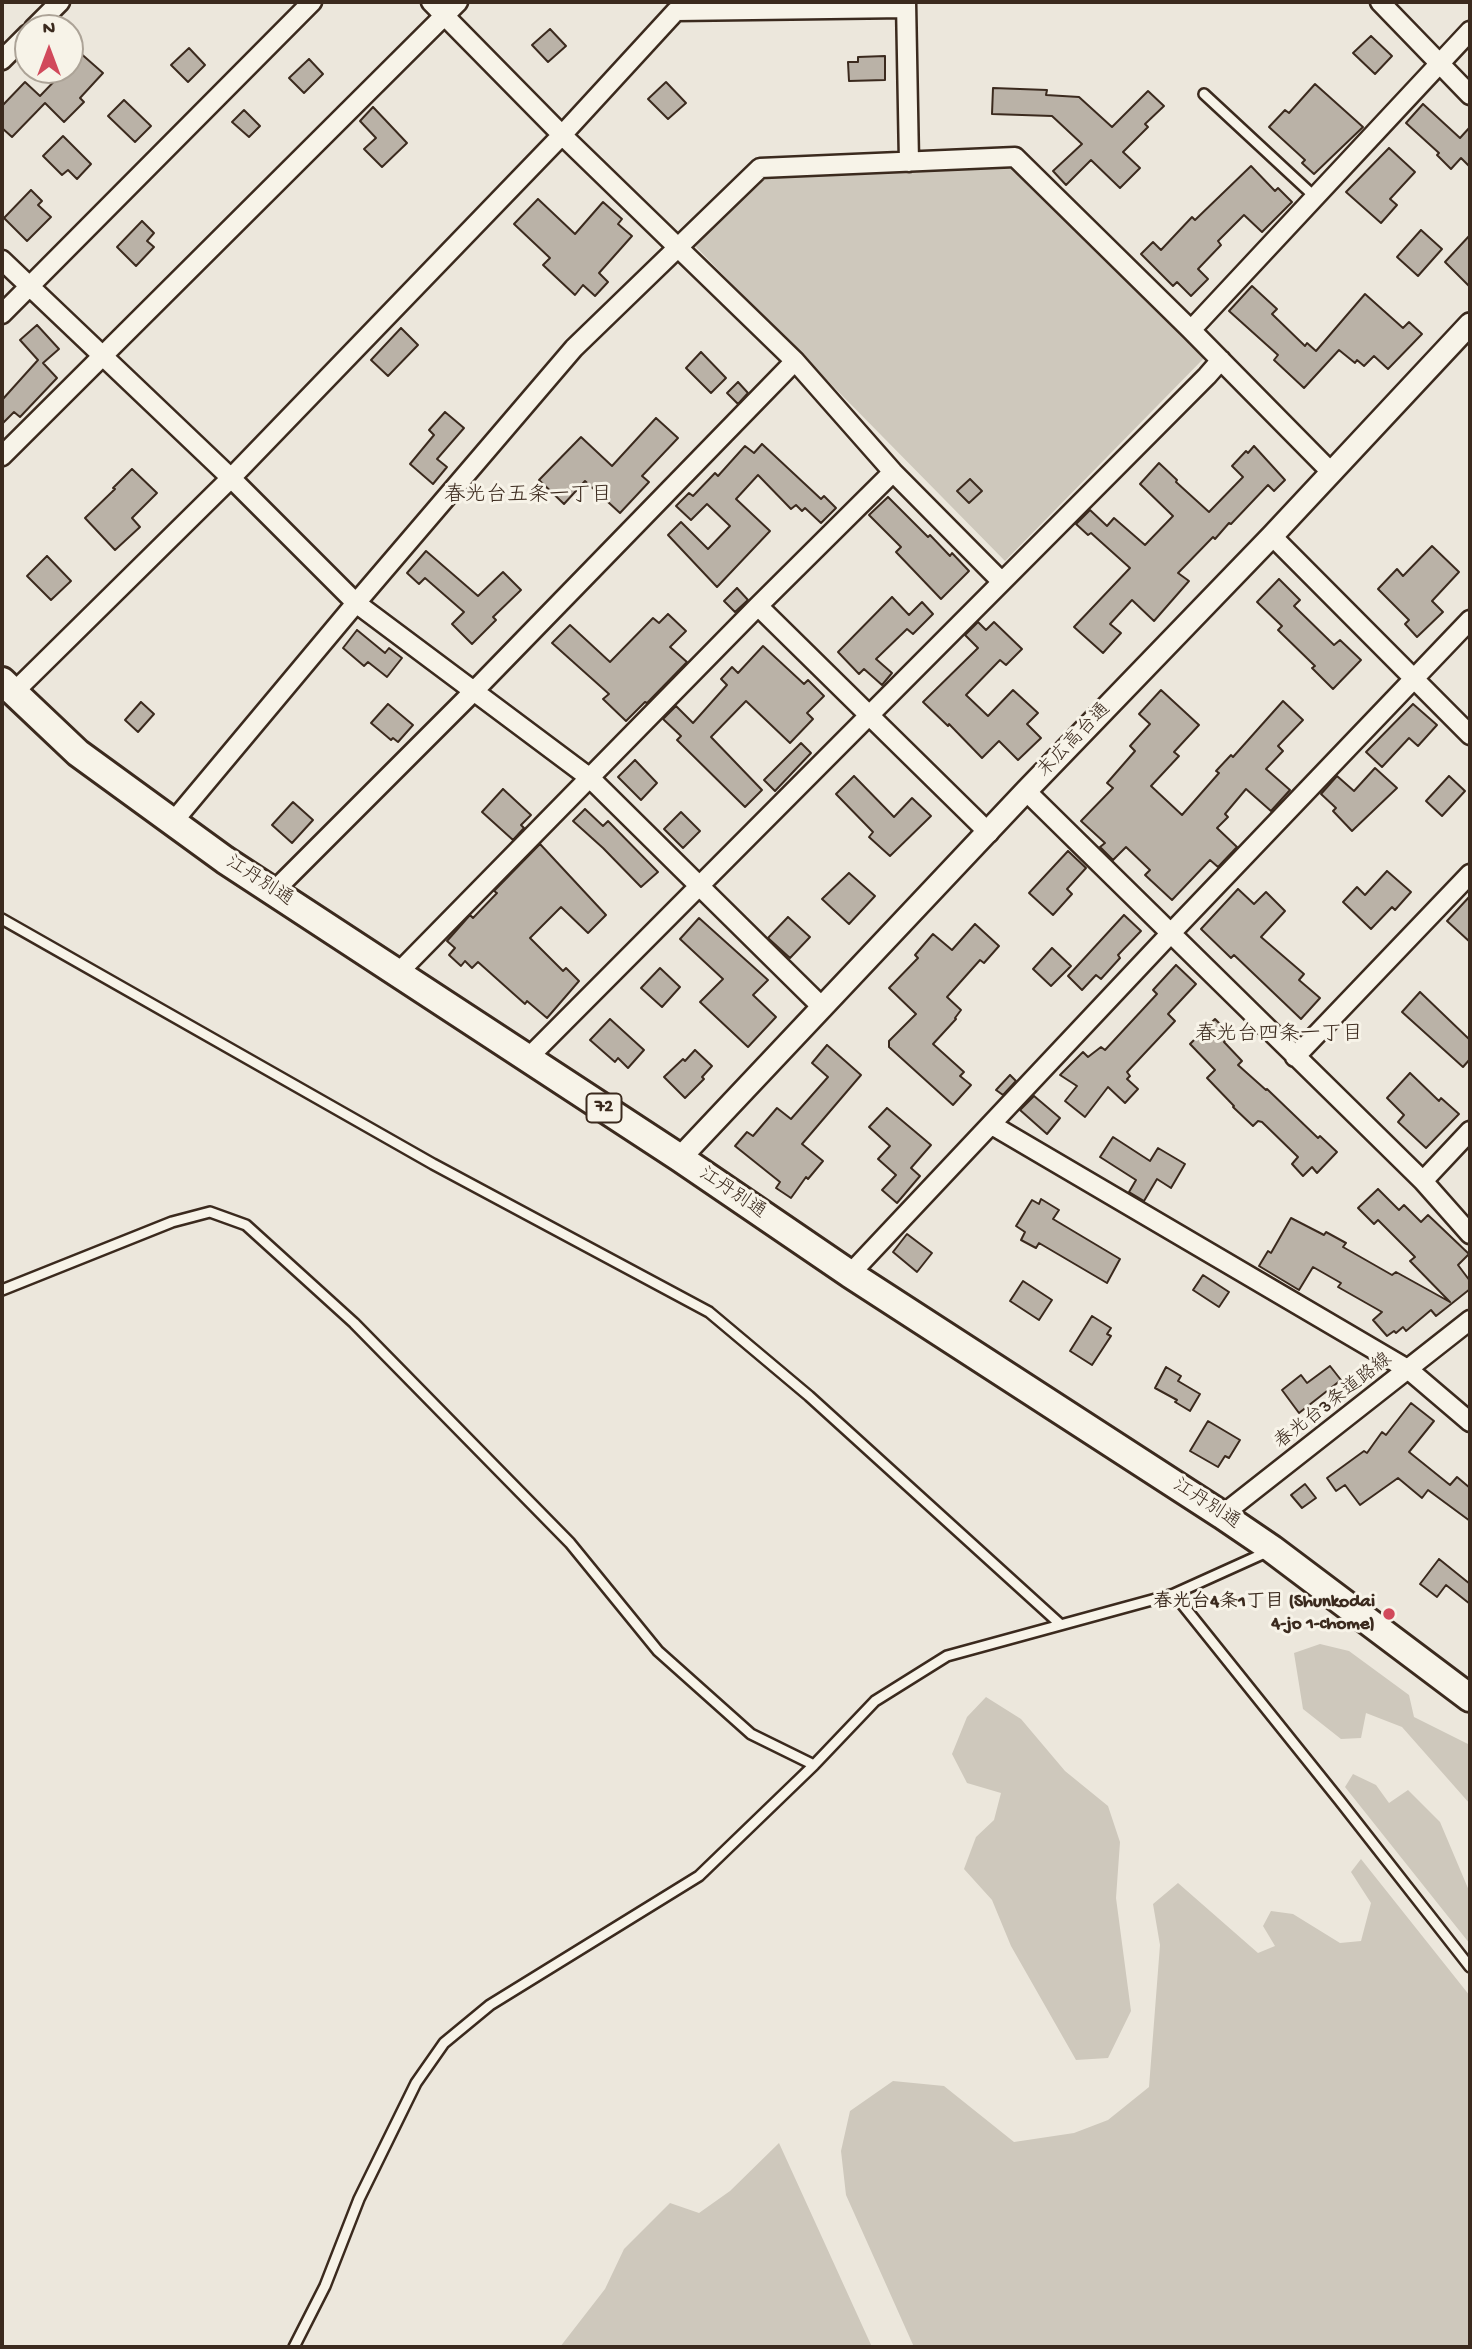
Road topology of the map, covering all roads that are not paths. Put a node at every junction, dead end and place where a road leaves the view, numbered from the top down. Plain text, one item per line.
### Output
1 (312, 2) edge
2 (431, 2) edge
3 (458, 2) edge
4 (1380, 2) edge
5 (906, 5) edge
6 (445, 15) junction
7 (1470, 31) edge
8 (1440, 64) junction
9 (1204, 94) dead end
10 (1470, 95) edge
11 (562, 135) junction
12 (909, 162) junction
13 (1315, 197) junction
14 (678, 248) junction
15 (2, 260) edge
16 (29, 287) junction
17 (2, 314) edge
18 (1470, 324) edge
19 (1191, 330) junction
20 (102, 355) junction
21 (1221, 360) junction
22 (795, 361) junction
23 (2, 456) edge
24 (1331, 471) junction
25 (893, 472) junction
26 (231, 478) junction
27 (1272, 536) junction
28 (1001, 581) junction
29 (356, 603) junction
30 (758, 606) junction
31 (1470, 620) edge
32 (1415, 678) junction
33 (8, 686) edge
34 (475, 690) junction
35 (867, 715) junction
36 (1470, 735) edge
37 (590, 778) junction
38 (1026, 791) junction
39 (172, 823) junction
40 (989, 833) junction
41 (1470, 874) edge
42 (699, 886) junction
43 (274, 891) junction
44 (2, 919) edge
45 (1170, 933) junction
46 (398, 973) junction
47 (823, 1008) junction
48 (1295, 1057) junction
49 (528, 1058) junction
50 (992, 1125) junction
51 (1470, 1131) edge
52 (680, 1158) junction
53 (1423, 1181) junction
54 (1470, 1234) edge
55 (850, 1274) junction
56 (2, 1290) edge
57 (1470, 1320) edge
58 (1409, 1370) junction
59 (1470, 1422) edge
60 (1223, 1515) junction
61 (1272, 1549) junction
62 (1174, 1594) junction
63 (1060, 1624) junction
64 (1470, 1698) edge
65 (814, 1765) junction
66 (1470, 1967) edge
67 (294, 2347) edge

1 - 16 street
2 - 6 street
3 - 6 street
4 - 8 street
5 - 11 street
5 - 12 street
6 - 11 street
6 - 20 street
7 - 8 street
8 - 10 street
8 - 13 street
9 - 13 lane
11 - 14 street
11 - 26 street
12 - 14 street
12 - 19 street
13 - 19 street
14 - 22 street
14 - 29 street
15 - 16 street
16 - 17 street
16 - 20 street
18 - 24 street, 末広高台通
19 - 21 street
20 - 23 street
20 - 26 street
21 - 24 street
21 - 28 street
22 - 25 street
22 - 34 street
24 - 27 street, 末広高台通
25 - 28 street
25 - 30 street
26 - 29 street
26 - 33 street
27 - 32 street
27 - 38 street, 末広高台通
28 - 35 street
29 - 34 street
29 - 39 street
30 - 35 street
30 - 37 street
31 - 32 street
32 - 36 street
32 - 45 street
33 - 39 main road, 江丹別通 / 72
34 - 37 street
34 - 43 street
35 - 40 street
35 - 42 street
37 - 42 street
37 - 46 street
38 - 40 street, 末広高台通
38 - 45 street
39 - 43 main road, 江丹別通 / 72
40 - 47 street, 末広高台通
41 - 48 street
42 - 47 street
42 - 49 street
43 - 46 main road, 江丹別通 / 72
44 - 63 lane
45 - 48 street
45 - 50 street
46 - 49 main road, 江丹別通 / 72
47 - 52 street, 末広高台通
48 - 53 street
49 - 52 main road, 江丹別通 / 72
50 - 55 street
50 - 58 street
51 - 53 street
52 - 55 main road, 江丹別通 / 72
53 - 54 street
55 - 60 main road, 江丹別通 / 72
56 - 65 lane
57 - 58 street, 春光台3条道路線
58 - 59 street
58 - 60 street, 春光台3条道路線
60 - 61 main road, 江丹別通 / 72
61 - 62 lane
61 - 64 main road, 江丹別通 / 72
62 - 63 lane
62 - 66 lane
63 - 65 lane
65 - 67 lane

